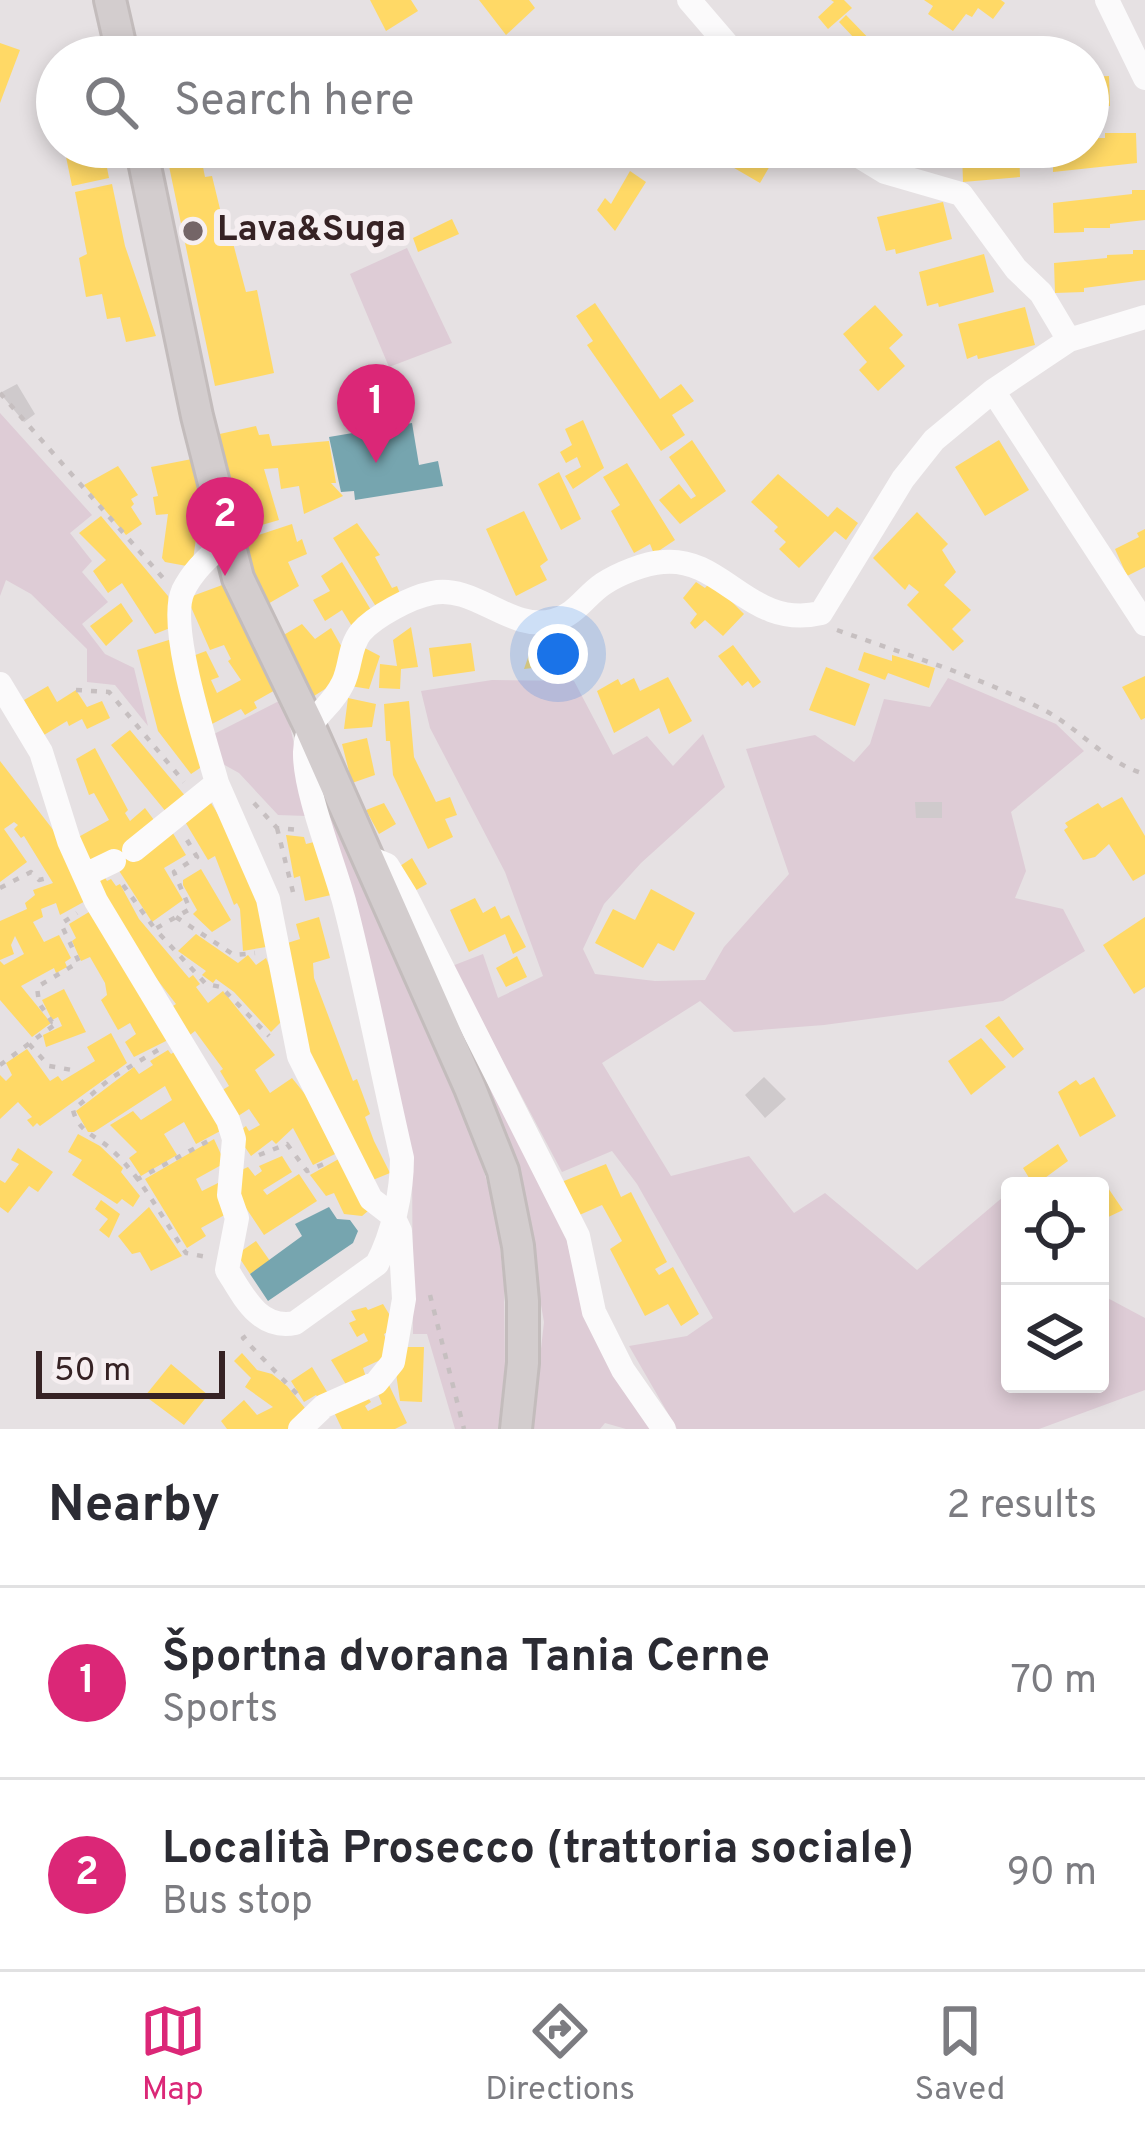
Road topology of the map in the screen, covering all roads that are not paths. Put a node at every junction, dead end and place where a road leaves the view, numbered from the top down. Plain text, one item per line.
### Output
1 (110, 0) edge
2 (689, 0) edge
3 (1107, 0) edge
4 (118, 36) edge
5 (720, 36) edge
6 (1145, 79) edge
7 (146, 168) edge
8 (878, 168) edge
9 (1145, 317) edge
10 (1069, 340) junction
11 (993, 391) junction
12 (226, 542) junction
13 (1145, 624) edge
14 (0, 684) edge
15 (309, 725) junction
16 (210, 784) junction
17 (365, 856) junction
18 (86, 875) junction
19 (393, 1216) junction
20 (307, 1422) edge
21 (516, 1429) edge
22 (664, 1429) edge

1 - 4 main road
2 - 5 street
3 - 6 street
7 - 12 main road
8 - 10 street
9 - 10 street
10 - 11 street
11 - 13 street
11 - 15 street
12 - 15 main road
12 - 16 street
14 - 18 street
15 - 17 main road
15 - 19 street
16 - 18 street
16 - 19 street
17 - 21 main road
17 - 22 street
18 - 19 street
19 - 20 street

